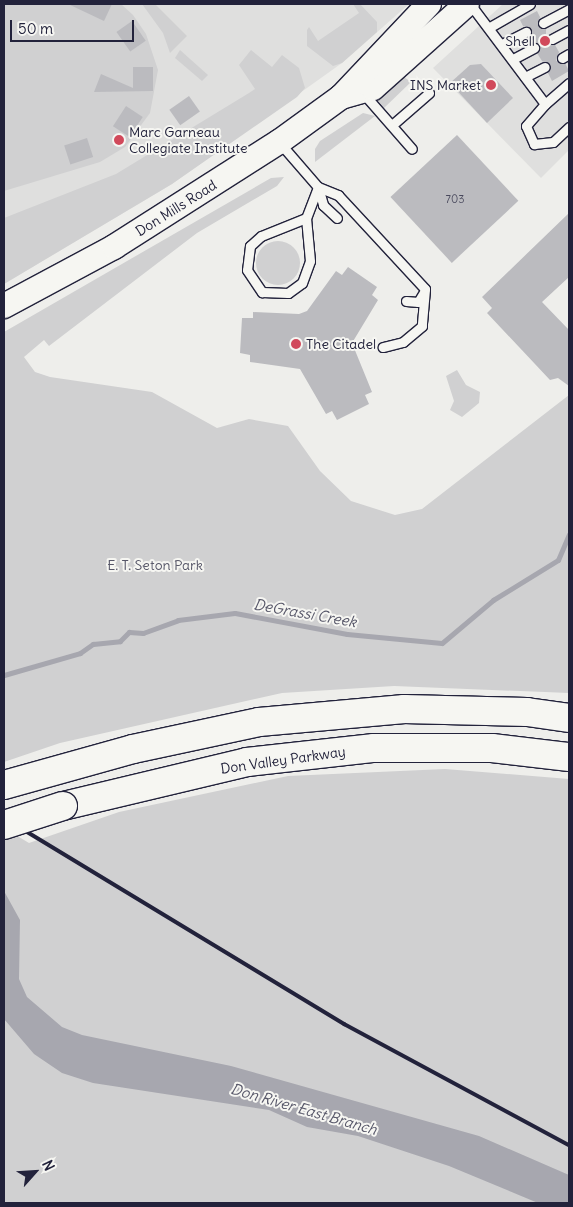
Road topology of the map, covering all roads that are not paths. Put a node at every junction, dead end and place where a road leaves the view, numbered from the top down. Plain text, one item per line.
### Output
1 (429, 4) edge
2 (469, 4) edge
3 (530, 4) edge
4 (569, 9) edge
5 (543, 23) dead end
6 (490, 27) junction
7 (569, 30) edge
8 (526, 32) dead end
9 (552, 39) dead end
10 (502, 44) junction
11 (534, 48) dead end
12 (513, 59) junction
13 (545, 67) dead end
14 (526, 77) junction
15 (569, 84) edge
16 (429, 93) dead end
17 (351, 94) junction
18 (544, 104) junction
19 (392, 125) junction
20 (569, 128) edge
21 (279, 142) junction
22 (412, 149) dead end
23 (318, 188) junction
24 (306, 218) junction
25 (338, 218) dead end
26 (424, 289) junction
27 (406, 301) dead end
28 (4, 306) edge
29 (383, 347) dead end
30 (569, 718) edge
31 (569, 757) edge
32 (10, 782) edge
33 (4, 825) edge

1 - 17 main road, Don Mills Road
2 - 6 lane
2 - 17 main road, Don Mills Road
3 - 6 lane
4 - 5 lane
6 - 10 lane
7 - 9 lane
8 - 10 lane
10 - 12 lane
11 - 12 lane
12 - 14 lane
13 - 14 lane
14 - 18 lane
15 - 18 lane
16 - 19 lane
17 - 19 lane
17 - 21 main road, Don Mills Road
18 - 20 lane
19 - 22 lane
21 - 23 lane
21 - 28 main road, Don Mills Road
23 - 24 lane
23 - 25 lane
23 - 26 lane
24 - 24 lane
26 - 27 lane
26 - 29 lane
30 - 32 highway
31 - 33 highway, Don Valley Parkway, bridge

